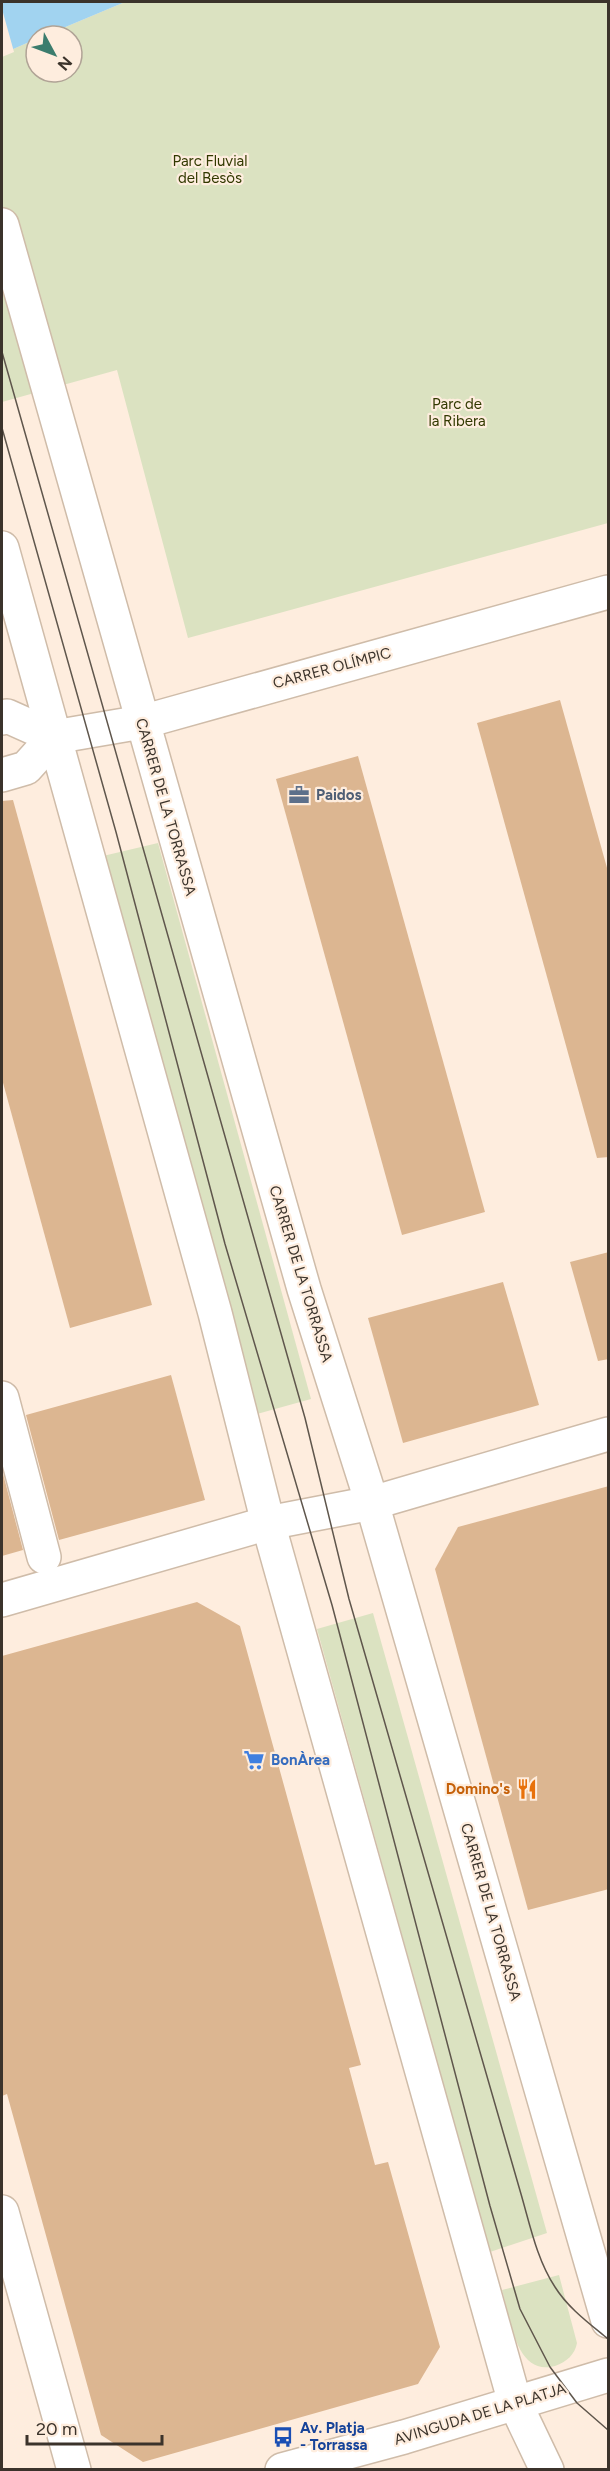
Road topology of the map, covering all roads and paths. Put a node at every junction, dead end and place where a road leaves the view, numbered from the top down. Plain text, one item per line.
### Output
1 (2, 225) edge
2 (2, 548) edge
3 (609, 592) edge
4 (2, 718) edge
5 (142, 722) junction
6 (54, 737) junction
7 (2, 775) edge
8 (2, 1398) edge
9 (609, 1434) edge
10 (372, 1503) junction
11 (268, 1523) junction
12 (44, 1557) dead end
13 (2, 1600) edge
14 (2, 2212) edge
15 (609, 2320) edge
16 (609, 2375) edge
17 (515, 2403) junction
18 (74, 2469) edge
19 (282, 2469) edge
20 (547, 2469) edge

1 - 5 street, CARRER DE LA TORRASSA
2 - 6 street
3 - 5 street, CARRER OLÍMPIC
4 - 6 street
5 - 6 street, CARRER OLÍMPIC
5 - 10 street, CARRER DE LA TORRASSA
6 - 7 street
6 - 11 street
8 - 12 street
9 - 10 street
10 - 11 street
10 - 15 street, CARRER DE LA TORRASSA
11 - 13 street
11 - 17 street
14 - 18 street
16 - 17 street, AVINGUDA DE LA PLATJA
17 - 19 street, AVINGUDA DE LA PLATJA
17 - 20 street

